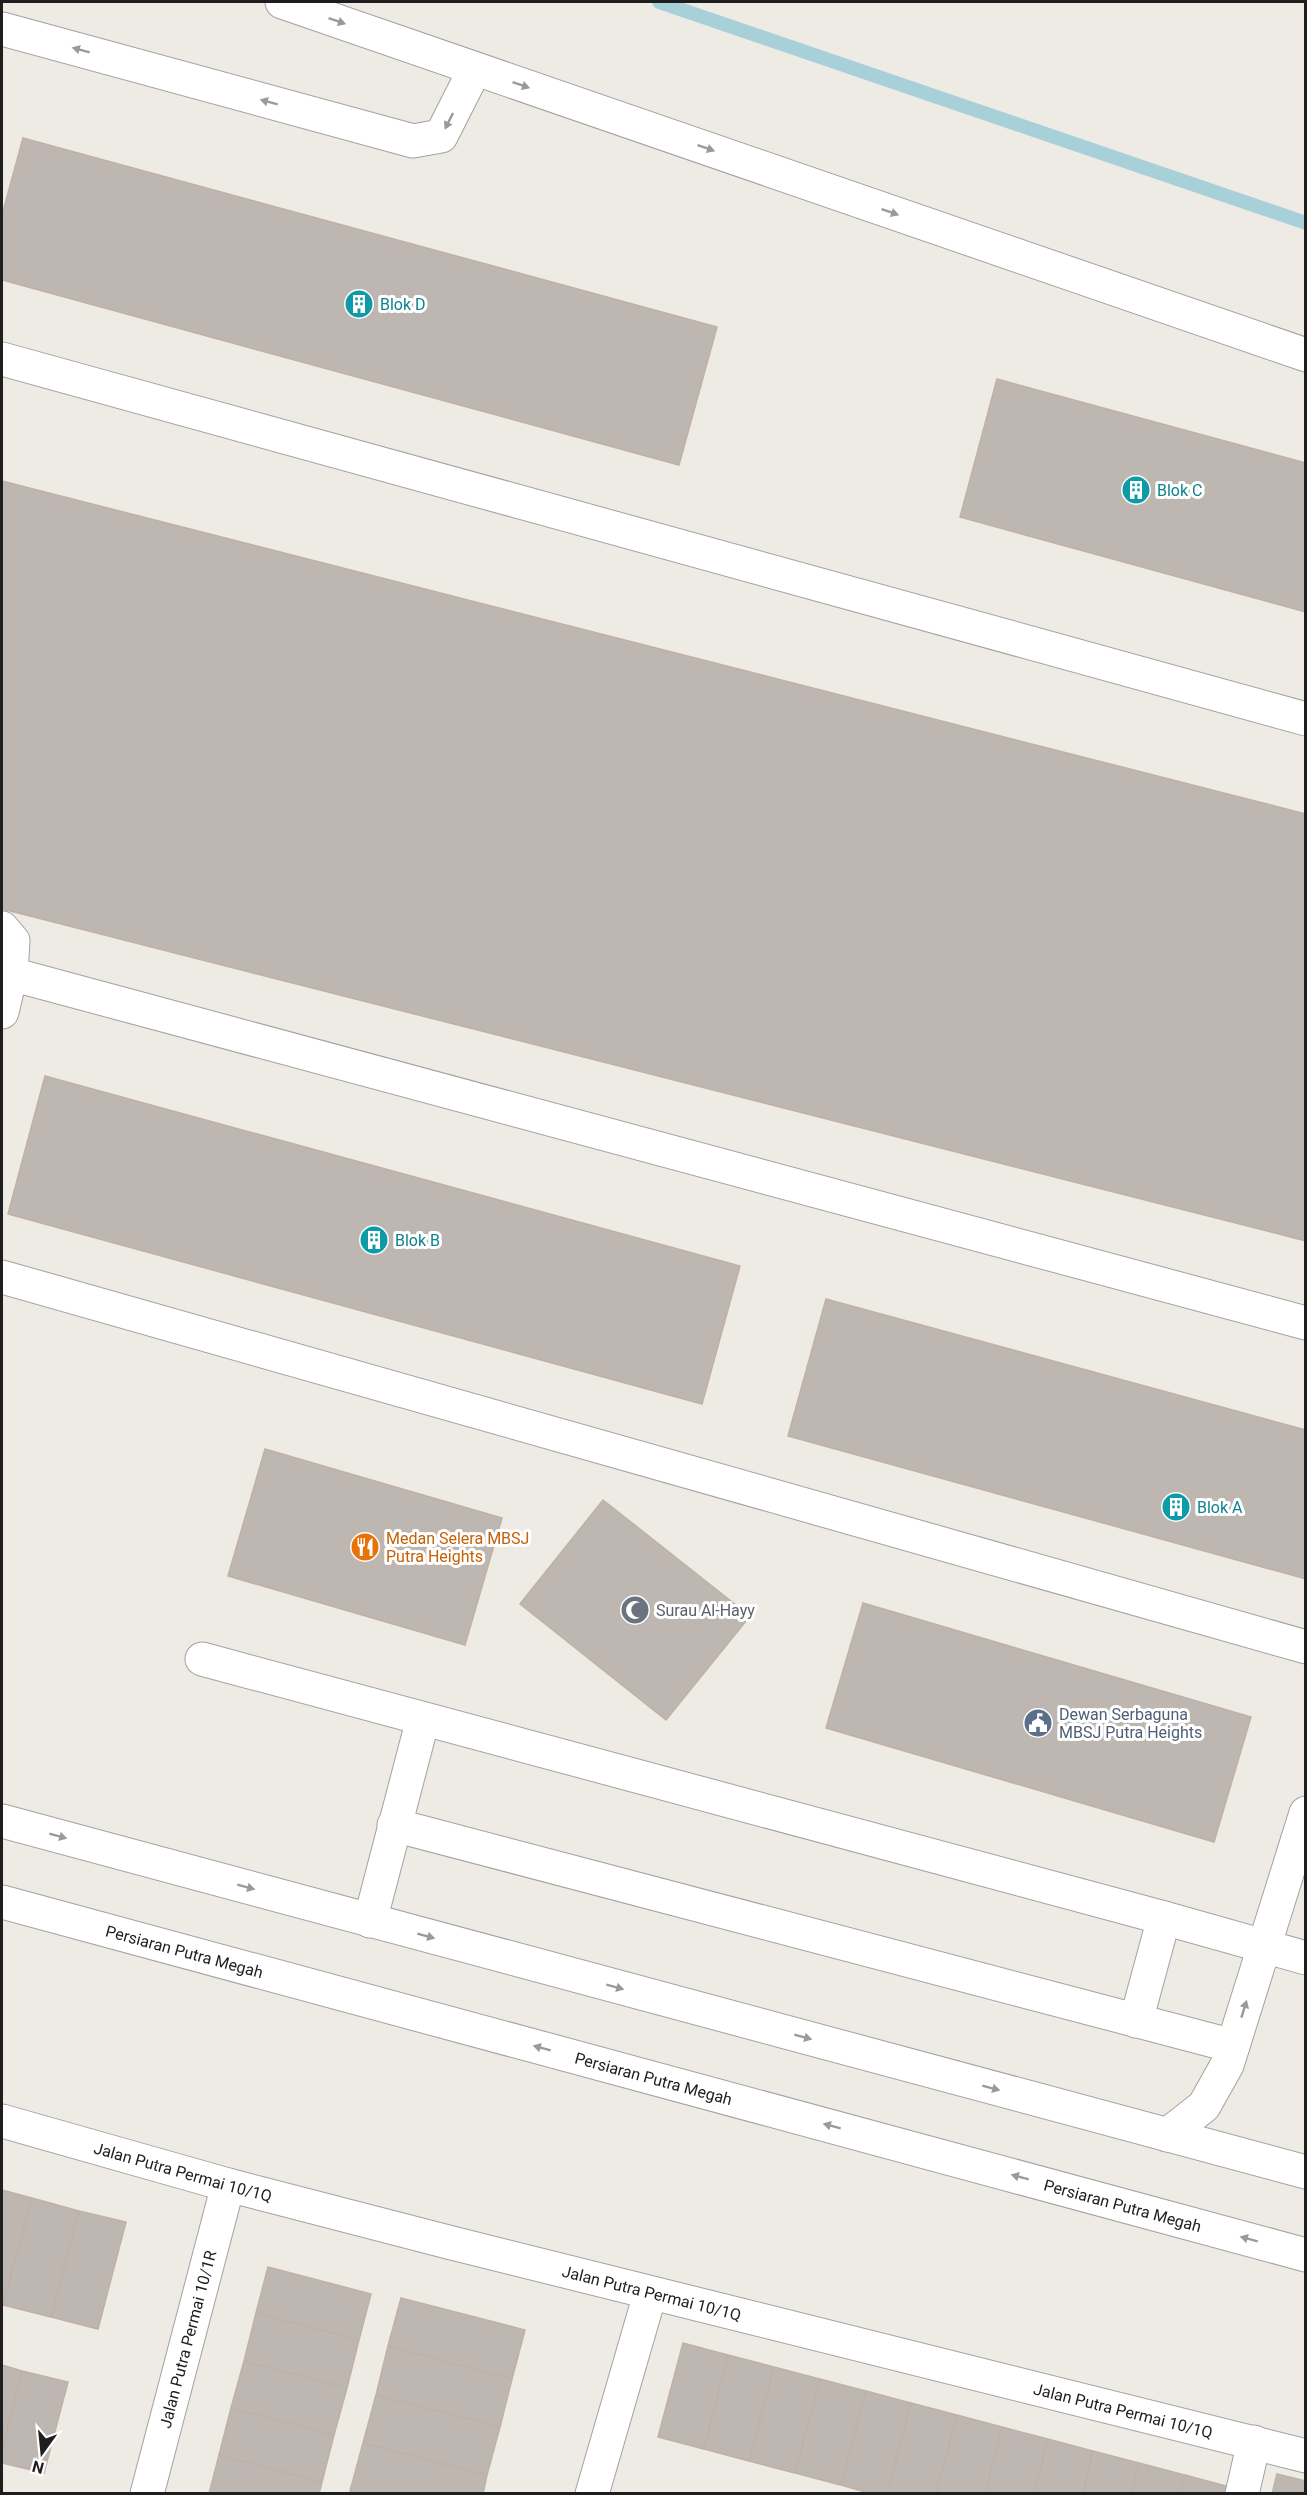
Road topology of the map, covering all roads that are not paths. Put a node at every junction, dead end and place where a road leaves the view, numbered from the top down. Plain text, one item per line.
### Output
1 (282, 2) edge
2 (2, 29) edge
3 (475, 69) junction
4 (1305, 355) edge
5 (2, 359) edge
6 (1305, 719) edge
7 (2, 928) edge
8 (11, 974) junction
9 (2, 1011) edge
10 (2, 1278) edge
11 (1305, 1323) edge
12 (1305, 1647) edge
13 (202, 1659) dead end
14 (423, 1719) junction
15 (1305, 1813) edge
16 (2, 1821) edge
17 (394, 1825) junction
18 (2, 1902) edge
19 (1164, 1918) junction
20 (370, 1921) junction
21 (1264, 1946) junction
22 (1305, 1958) edge
23 (1136, 2021) junction
24 (1230, 2055) junction
25 (2, 2121) edge
26 (1167, 2135) junction
27 (1305, 2172) edge
28 (228, 2185) junction
29 (1305, 2254) edge
30 (650, 2294) junction
31 (1254, 2442) junction
32 (1305, 2456) edge
33 (147, 2493) edge
34 (592, 2493) edge
35 (1242, 2493) edge

1 -> 3 street
3 -> 2 street
3 -> 4 street
5 - 6 street
7 - 8 street
8 - 9 street
8 - 11 street
10 - 12 street
13 - 14 street
14 - 17 street
14 - 19 street
15 - 21 street
16 -> 20 street
17 - 20 street
17 - 23 street
29 -> 18 street, Persiaran Putra Megah
19 - 21 street
19 - 23 street
20 -> 26 street
21 - 22 street
24 -> 21 street
23 - 24 street
24 - 26 street
25 - 28 street, Jalan Putra Permai 10/1Q
26 - 27 street
28 - 30 street, Jalan Putra Permai 10/1Q
28 - 33 street, Jalan Putra Permai 10/1R
30 - 31 street, Jalan Putra Permai 10/1Q
30 - 34 street
31 - 32 street, Jalan Putra Permai 10/1Q
31 - 35 street

